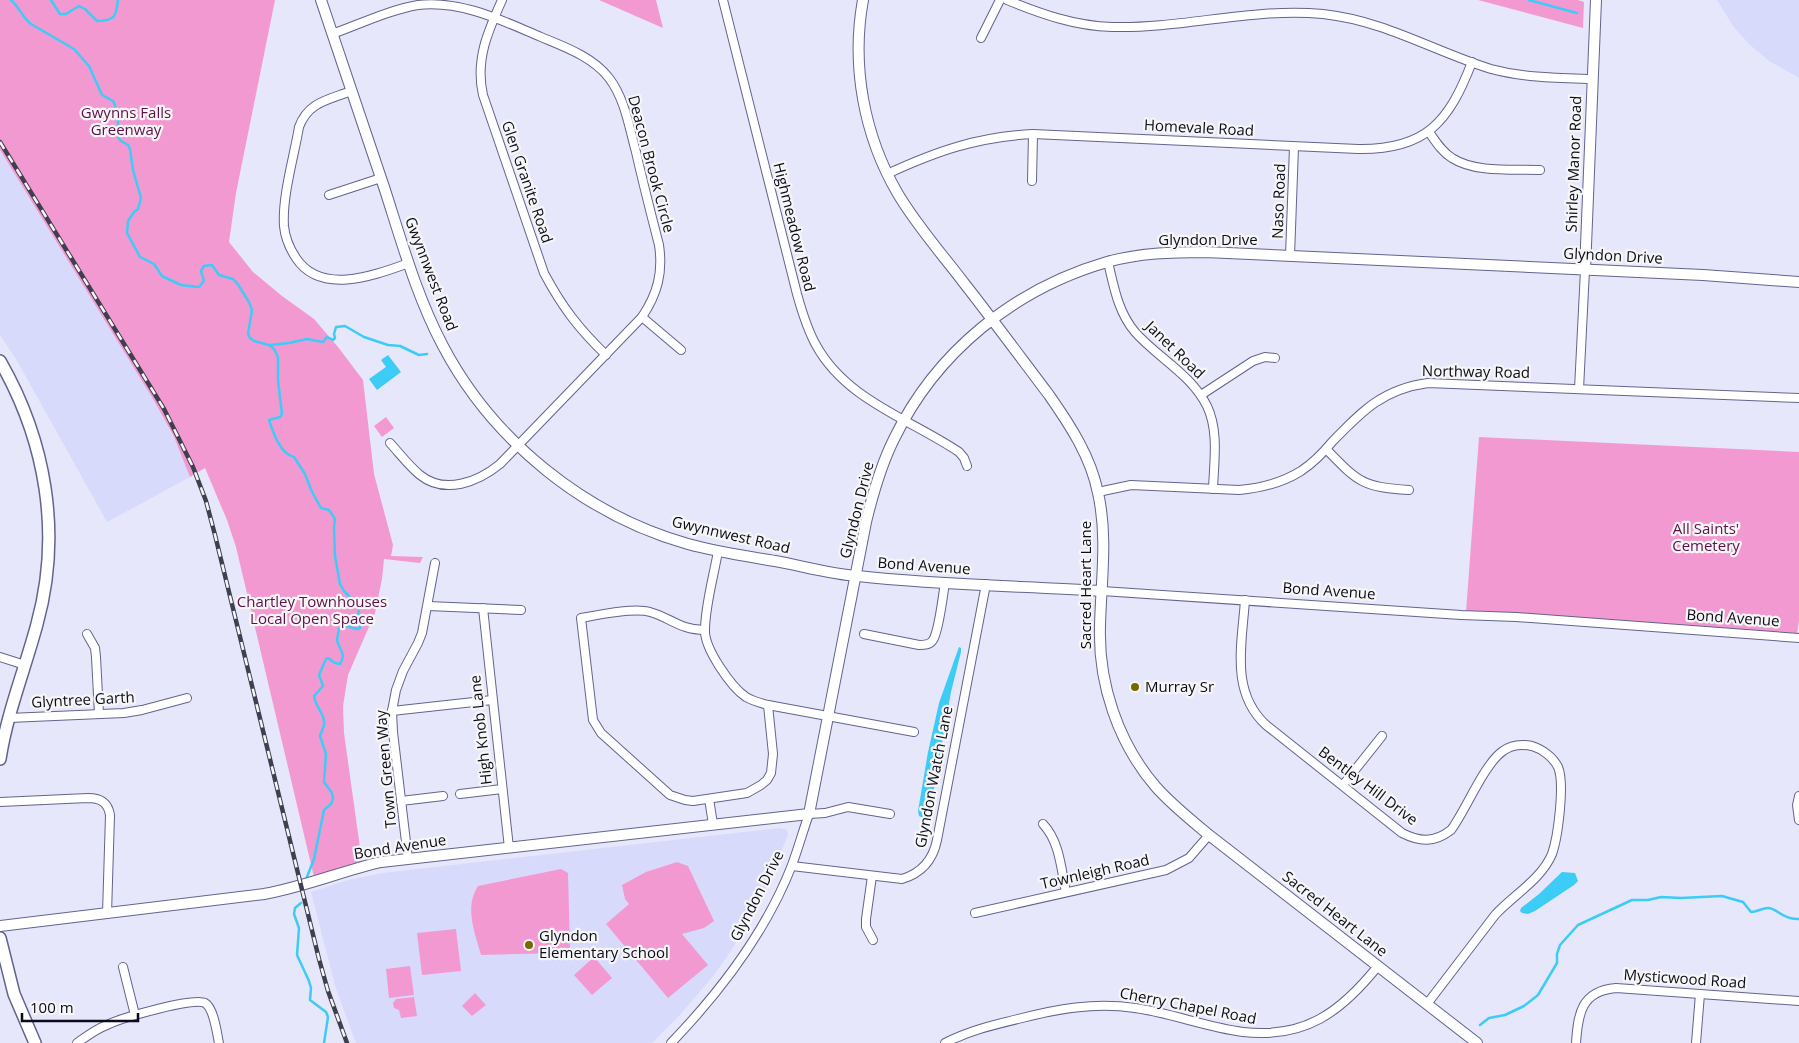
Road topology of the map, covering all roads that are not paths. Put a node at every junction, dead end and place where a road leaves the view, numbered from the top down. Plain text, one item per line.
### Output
1 (321, 0) edge
2 (502, 0) edge
3 (723, 0) edge
4 (863, 0) edge
5 (1000, 0) edge
6 (1007, 0) edge
7 (1596, 0) edge
8 (494, 17) junction
9 (332, 34) junction
10 (981, 38) dead end
11 (1472, 62) junction
12 (1592, 79) junction
13 (351, 92) junction
14 (1429, 132) junction
15 (1033, 134) junction
16 (1294, 147) junction
17 (1540, 170) dead end
18 (888, 174) junction
19 (381, 178) junction
20 (1032, 181) dead end
21 (329, 195) dead end
22 (1290, 256) junction
23 (1108, 262) junction
24 (409, 263) junction
25 (1585, 270) junction
26 (1799, 282) edge
27 (642, 317) junction
28 (992, 319) junction
29 (681, 350) dead end
30 (606, 355) junction
31 (1275, 358) dead end
32 (0, 361) edge
33 (1579, 388) junction
34 (1201, 395) junction
35 (1799, 398) edge
36 (904, 419) junction
37 (390, 443) dead end
38 (518, 445) junction
39 (1326, 449) junction
40 (967, 466) dead end
41 (1213, 489) junction
42 (1409, 490) dead end
43 (1098, 492) junction
44 (718, 550) junction
45 (435, 564) dead end
46 (856, 576) junction
47 (945, 582) junction
48 (986, 584) junction
49 (1102, 591) junction
50 (1245, 600) junction
51 (428, 606) junction
52 (482, 608) junction
53 (521, 610) dead end
54 (704, 630) junction
55 (86, 634) dead end
56 (864, 634) dead end
57 (1799, 638) edge
58 (0, 657) edge
59 (25, 665) junction
60 (187, 698) dead end
61 (492, 700) junction
62 (768, 705) junction
63 (392, 711) junction
64 (99, 714) junction
65 (829, 716) junction
66 (9, 718) junction
67 (914, 732) dead end
68 (1382, 736) dead end
69 (0, 759) edge
70 (1343, 785) junction
71 (502, 789) junction
72 (460, 794) dead end
73 (443, 796) dead end
74 (1799, 796) edge
75 (710, 799) junction
76 (401, 801) junction
77 (0, 802) edge
78 (808, 814) junction
79 (890, 814) dead end
80 (1799, 820) edge
81 (712, 824) junction
82 (1042, 824) dead end
83 (1210, 835) junction
84 (509, 848) junction
85 (408, 859) junction
86 (792, 866) junction
87 (872, 876) junction
88 (1066, 892) junction
89 (975, 913) dead end
90 (107, 914) junction
91 (0, 926) edge
92 (0, 938) edge
93 (872, 940) dead end
94 (1378, 966) junction
95 (124, 967) dead end
96 (1700, 994) junction
97 (1799, 1001) edge
98 (1426, 1004) junction
99 (134, 1015) junction
100 (35, 1043) edge
101 (77, 1043) edge
102 (219, 1043) edge
103 (672, 1043) edge
104 (946, 1043) edge
105 (1477, 1043) edge
106 (1576, 1043) edge
107 (1696, 1043) edge

1 - 9 street, Gwynnwest Road
2 - 8 street, Glen Granite Road
3 - 36 street, Highmeadow Road
4 - 18 street, Sacred Heart Lane
5 - 10 street
6 - 11 street
7 - 12 street, Shirley Manor Road
8 - 9 street, Deacon Brook Circle
8 - 27 street, Deacon Brook Circle
8 - 30 street, Glen Granite Road
9 - 13 street, Gwynnwest Road
11 - 12 street
11 - 14 street, Homevale Road
12 - 25 street, Shirley Manor Road
13 - 19 street, Gwynnwest Road
13 - 24 street
14 - 16 street, Homevale Road
14 - 17 street
15 - 16 street, Homevale Road
15 - 18 street, Homevale Road
15 - 20 street
16 - 22 street, Naso Road
18 - 28 street, Sacred Heart Lane
19 - 21 street
19 - 24 street, Gwynnwest Road
22 - 23 street, Glyndon Drive
22 - 25 street, Glyndon Drive
23 - 28 street, Glyndon Drive
23 - 34 street, Janet Road
24 - 38 street, Gwynnwest Road
25 - 26 street, Glyndon Drive
25 - 33 street, Shirley Manor Road
27 - 29 street
27 - 30 street, Deacon Brook Circle
28 - 36 street, Glyndon Drive
28 - 43 street, Sacred Heart Lane
30 - 38 street, Deacon Brook Circle
31 - 34 street
32 - 59 main road
33 - 35 street, Northway Road
33 - 39 street, Northway Road
34 - 41 street, Janet Road
36 - 40 street, Highmeadow Road
36 - 46 street, Glyndon Drive
37 - 38 street, Deacon Brook Circle
38 - 44 street, Gwynnwest Road
39 - 41 street, Northway Road
39 - 42 street
41 - 43 street, Northway Road
43 - 49 street, Sacred Heart Lane
44 - 46 street, Gwynnwest Road
44 - 54 street
45 - 51 street, Town Green Way
46 - 47 street, Bond Avenue
46 - 65 street, Glyndon Drive
47 - 48 street, Bond Avenue
47 - 56 street
48 - 49 street, Bond Avenue
48 - 87 street, Glyndon Watch Lane
49 - 50 street, Bond Avenue
49 - 83 street, Sacred Heart Lane
50 - 57 street, Bond Avenue
50 - 70 street, Bentley Hill Drive
51 - 52 street
51 - 63 street, Town Green Way
52 - 53 street
52 - 61 street, High Knob Lane
54 - 62 street
54 - 75 street
55 - 64 street
58 - 59 street
59 - 66 main road
60 - 64 street, Glyntree Garth
61 - 63 street
61 - 71 street, High Knob Lane
62 - 65 street
62 - 75 street
63 - 76 street, Town Green Way
64 - 66 street, Glyntree Garth
65 - 67 street
65 - 78 street, Glyndon Drive
66 - 69 main road
68 - 70 street
70 - 98 street, Bentley Hill Drive
71 - 72 street
71 - 84 street, High Knob Lane
73 - 76 street
74 - 80 street
75 - 81 street
76 - 85 street, Town Green Way
77 - 90 street
78 - 79 street
78 - 81 street, Bond Avenue
78 - 86 street, Glyndon Drive
81 - 84 street, Bond Avenue
82 - 88 street
83 - 88 street, Townleigh Road
83 - 94 street, Sacred Heart Lane
84 - 85 street, Bond Avenue
85 - 90 street, Bond Avenue
86 - 87 street, Glyndon Watch Lane
86 - 103 street, Glyndon Drive
87 - 93 street
88 - 89 street, Townleigh Road
90 - 91 street, Bond Avenue
92 - 100 main road
94 - 98 street, Sacred Heart Lane
94 - 104 street, Cherry Chapel Road
95 - 99 street
96 - 97 street, Mysticwood Road
96 - 106 street, Mysticwood Road
96 - 107 street
98 - 105 street, Sacred Heart Lane
99 - 101 street
99 - 102 street

